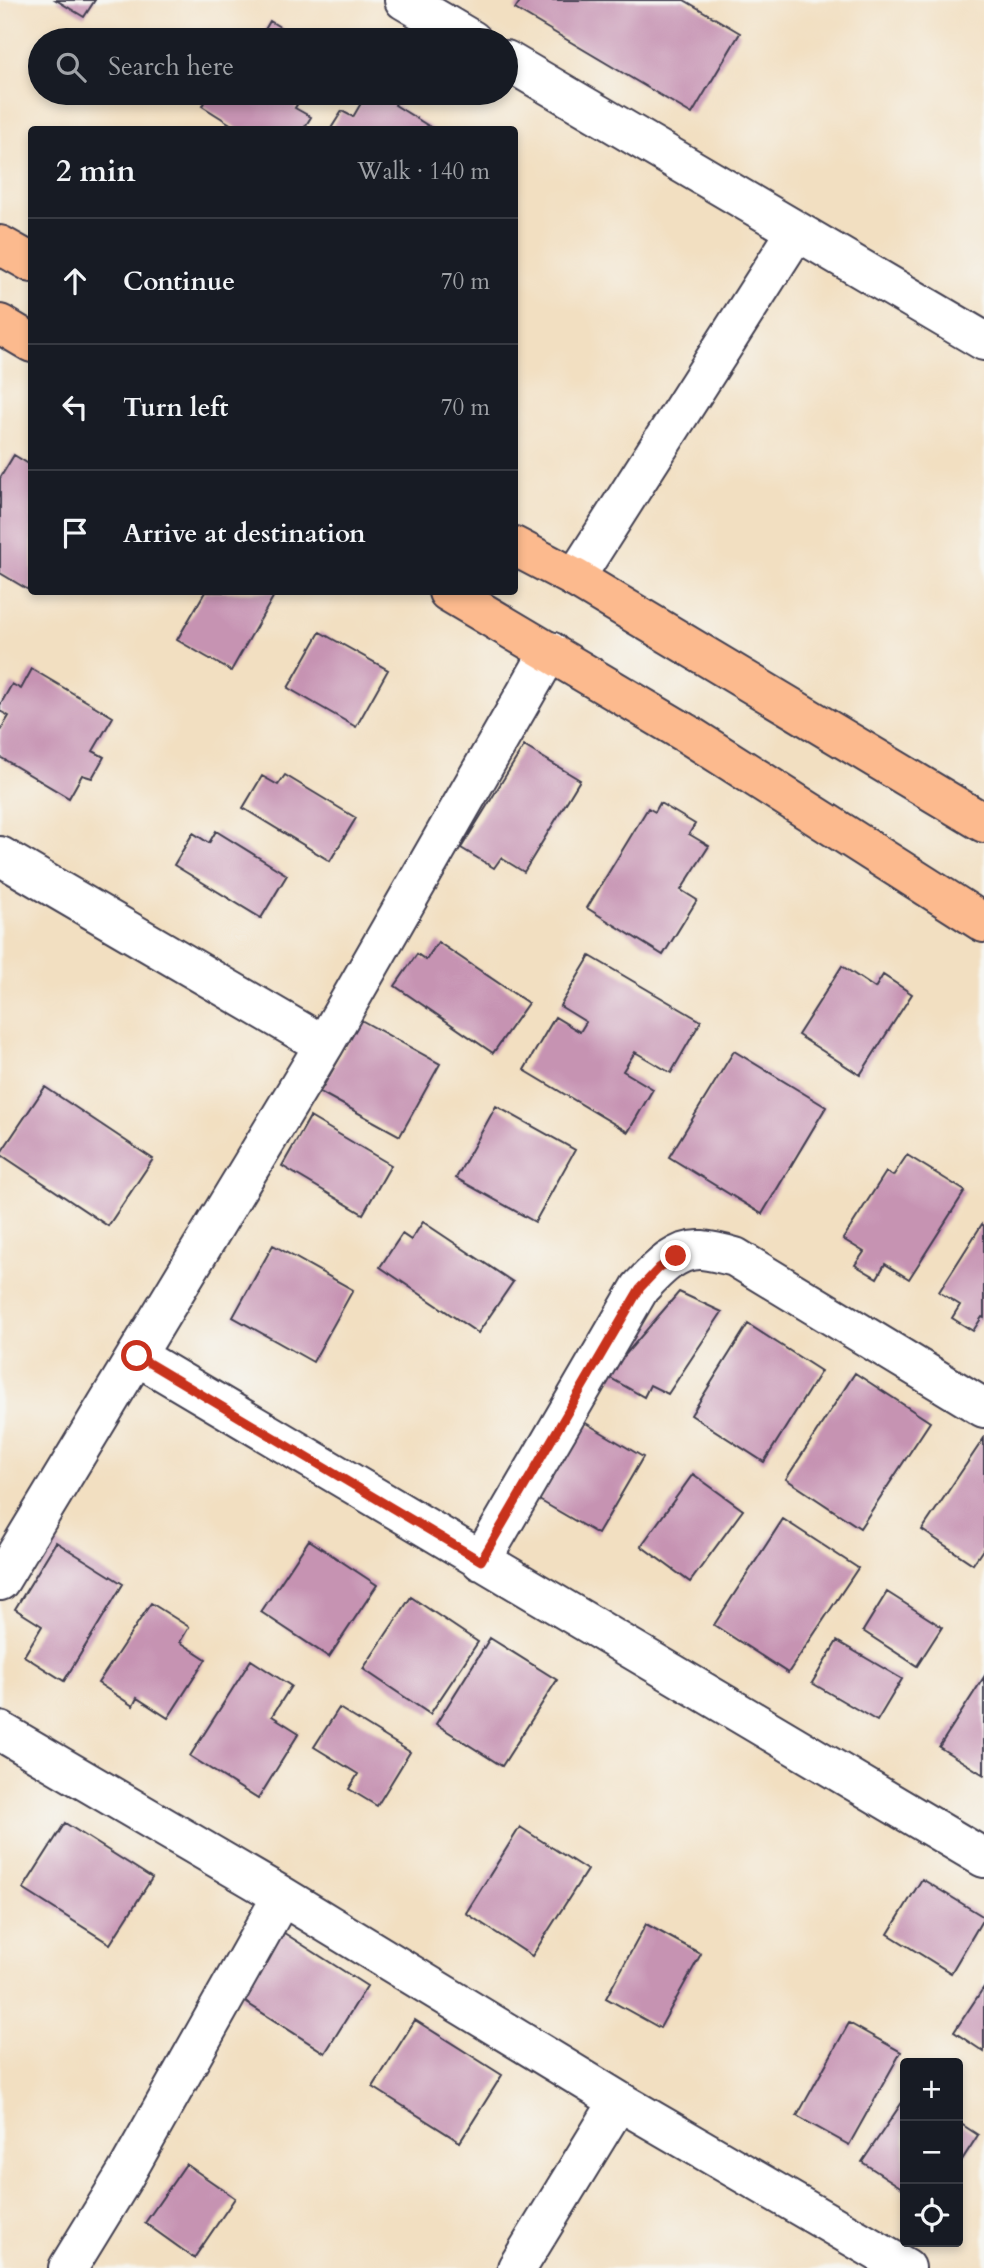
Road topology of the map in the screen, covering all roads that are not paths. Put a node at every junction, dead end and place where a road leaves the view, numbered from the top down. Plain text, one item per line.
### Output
1 (404, 0) edge
2 (452, 28) edge
3 (518, 67) edge
4 (796, 232) junction
5 (0, 245) edge
6 (28, 261) edge
7 (0, 324) edge
8 (28, 341) edge
9 (984, 341) edge
10 (518, 548) edge
11 (575, 578) junction
12 (453, 595) edge
13 (550, 651) junction
14 (984, 823) edge
15 (0, 856) edge
16 (984, 923) edge
17 (324, 1045) junction
18 (137, 1356) junction
19 (984, 1408) edge
20 (481, 1561) junction
21 (0, 1581) edge
22 (0, 1731) edge
23 (984, 1858) edge
24 (282, 1896) junction
25 (619, 2101) junction
26 (68, 2268) edge
27 (517, 2268) edge
28 (906, 2268) edge

1 - 2 street
3 - 4 street
4 - 9 street
4 - 11 street
5 - 6 main road
7 - 8 main road
10 - 11 main road
11 - 14 main road
12 - 13 main road
13 - 16 main road
13 - 17 street
15 - 17 street
17 - 18 street
18 - 20 street
18 - 21 street
19 - 20 street
20 - 23 street
22 - 24 street
24 - 25 street
24 - 26 street
25 - 27 street
25 - 28 street

